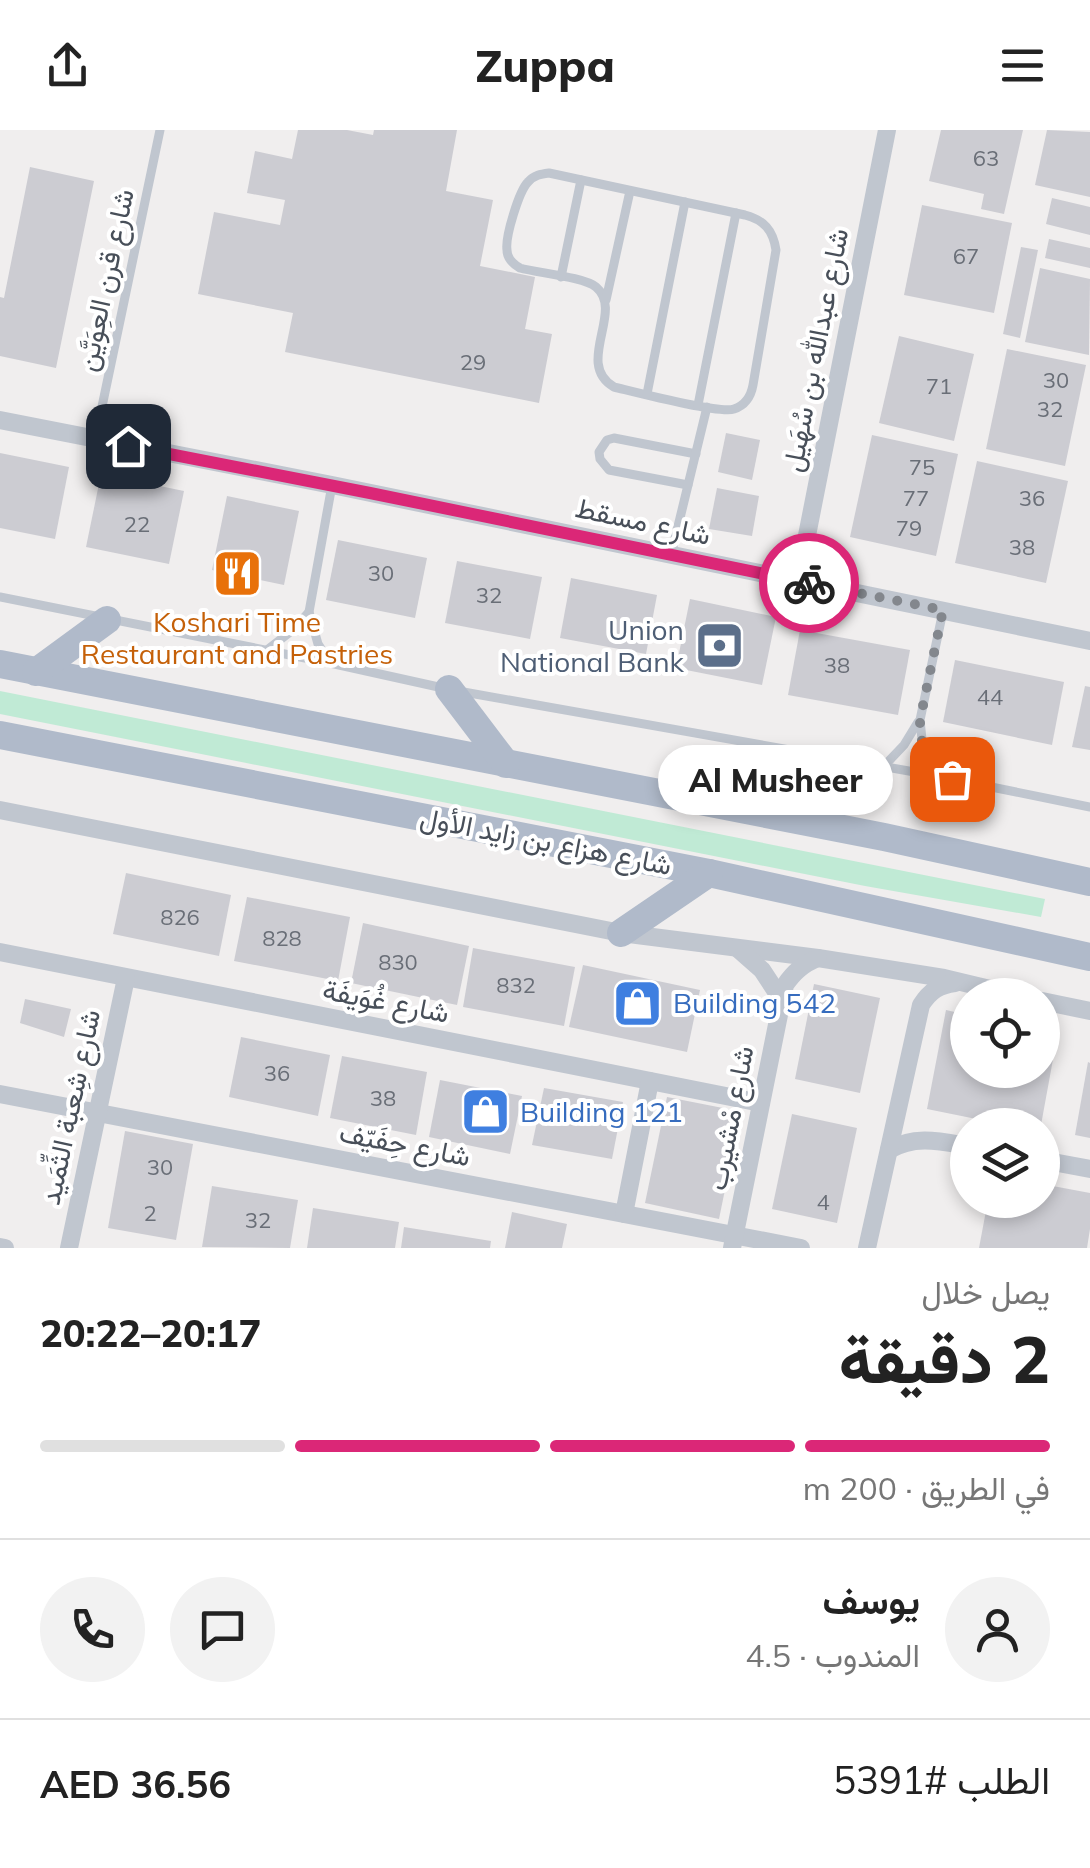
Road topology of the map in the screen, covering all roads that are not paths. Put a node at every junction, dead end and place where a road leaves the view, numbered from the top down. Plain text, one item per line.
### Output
1 (160, 130) edge
2 (886, 130) edge
3 (581, 180) junction
4 (630, 191) junction
5 (684, 202) junction
6 (736, 213) junction
7 (561, 277) junction
8 (605, 306) junction
9 (647, 394) junction
10 (703, 406) junction
11 (0, 420) edge
12 (95, 440) junction
13 (696, 454) junction
14 (332, 485) junction
15 (688, 485) junction
16 (671, 555) junction
17 (798, 581) junction
18 (0, 598) edge
19 (943, 610) junction
20 (309, 612) junction
21 (108, 620) junction
22 (1090, 641) edge
23 (266, 650) junction
24 (330, 663) junction
25 (0, 664) edge
26 (36, 672) junction
27 (448, 689) junction
28 (920, 720) junction
29 (0, 734) edge
30 (506, 764) junction
31 (884, 766) junction
32 (937, 776) junction
33 (1090, 807) edge
34 (0, 810) edge
35 (708, 873) junction
36 (1090, 882) edge
37 (621, 933) junction
38 (736, 947) junction
39 (0, 952) edge
40 (1090, 957) edge
41 (818, 958) junction
42 (126, 978) junction
43 (950, 980) edge
44 (950, 984) edge
45 (782, 1000) junction
46 (1060, 1005) edge
47 (1090, 1011) edge
48 (650, 1082) junction
49 (0, 1094) edge
50 (761, 1103) junction
51 (97, 1113) junction
52 (950, 1143) edge
53 (889, 1150) junction
54 (1060, 1163) edge
55 (1090, 1169) edge
56 (624, 1214) junction
57 (733, 1242) edge
58 (69, 1248) edge
59 (800, 1248) edge
60 (867, 1248) edge

1 - 12 lane, شارع قرن العِوَيَّن
2 - 17 street, شارع عبدالله بن سُهَيل
3 - 4 lane
3 - 7 lane
3 - 7 lane
4 - 5 lane
4 - 8 lane
5 - 6 lane
5 - 9 lane
6 - 10 lane
6 - 10 lane
7 - 8 lane
8 - 9 lane
9 - 10 lane
10 - 13 lane
11 - 12 street, شارع مسقط
12 - 14 street, شارع مسقط
13 - 15 lane
13 - 15 lane
14 - 16 street, شارع مسقط
14 - 20 lane
15 - 16 lane
16 - 17 street, شارع مسقط
17 - 19 street, شارع مسقط
18 - 21 lane
19 - 22 street, شارع مسقط
19 - 28 lane
20 - 23 lane
20 - 24 lane
21 - 23 lane
21 - 26 main road
23 - 24 lane
24 - 27 lane
25 - 26 main road
26 - 30 main road
27 - 30 main road
27 - 31 lane
28 - 31 lane
28 - 32 lane
29 - 35 main road, شارع هزاع بن زايد الأول
30 - 36 main road
31 - 32 lane
32 - 33 lane
34 - 37 street
35 - 37 main road
35 - 40 main road, شارع هزاع بن زايد الأول
37 - 38 street
38 - 41 street
38 - 45 street
39 - 42 street, شارع غُوَيفَة
41 - 43 street
41 - 45 street, شارع مْشيرب
42 - 48 street, شارع غُوَيفَة
42 - 51 street, شارع شِعبة الثِّمَيد
44 - 53 street
45 - 50 street, شارع مْشيرب
46 - 47 street
48 - 50 street, شارع غُوَيفَة
48 - 56 street
49 - 51 street, شارع حِفَيّف
50 - 57 street, شارع مْشيرب
51 - 56 street, شارع حِفَيّف
51 - 58 street, شارع شِعبة الثِّمَيد
52 - 53 street
53 - 60 street
54 - 55 street
56 - 57 street, شارع حِفَيّف
57 - 59 street, شارع حِفَيّف

